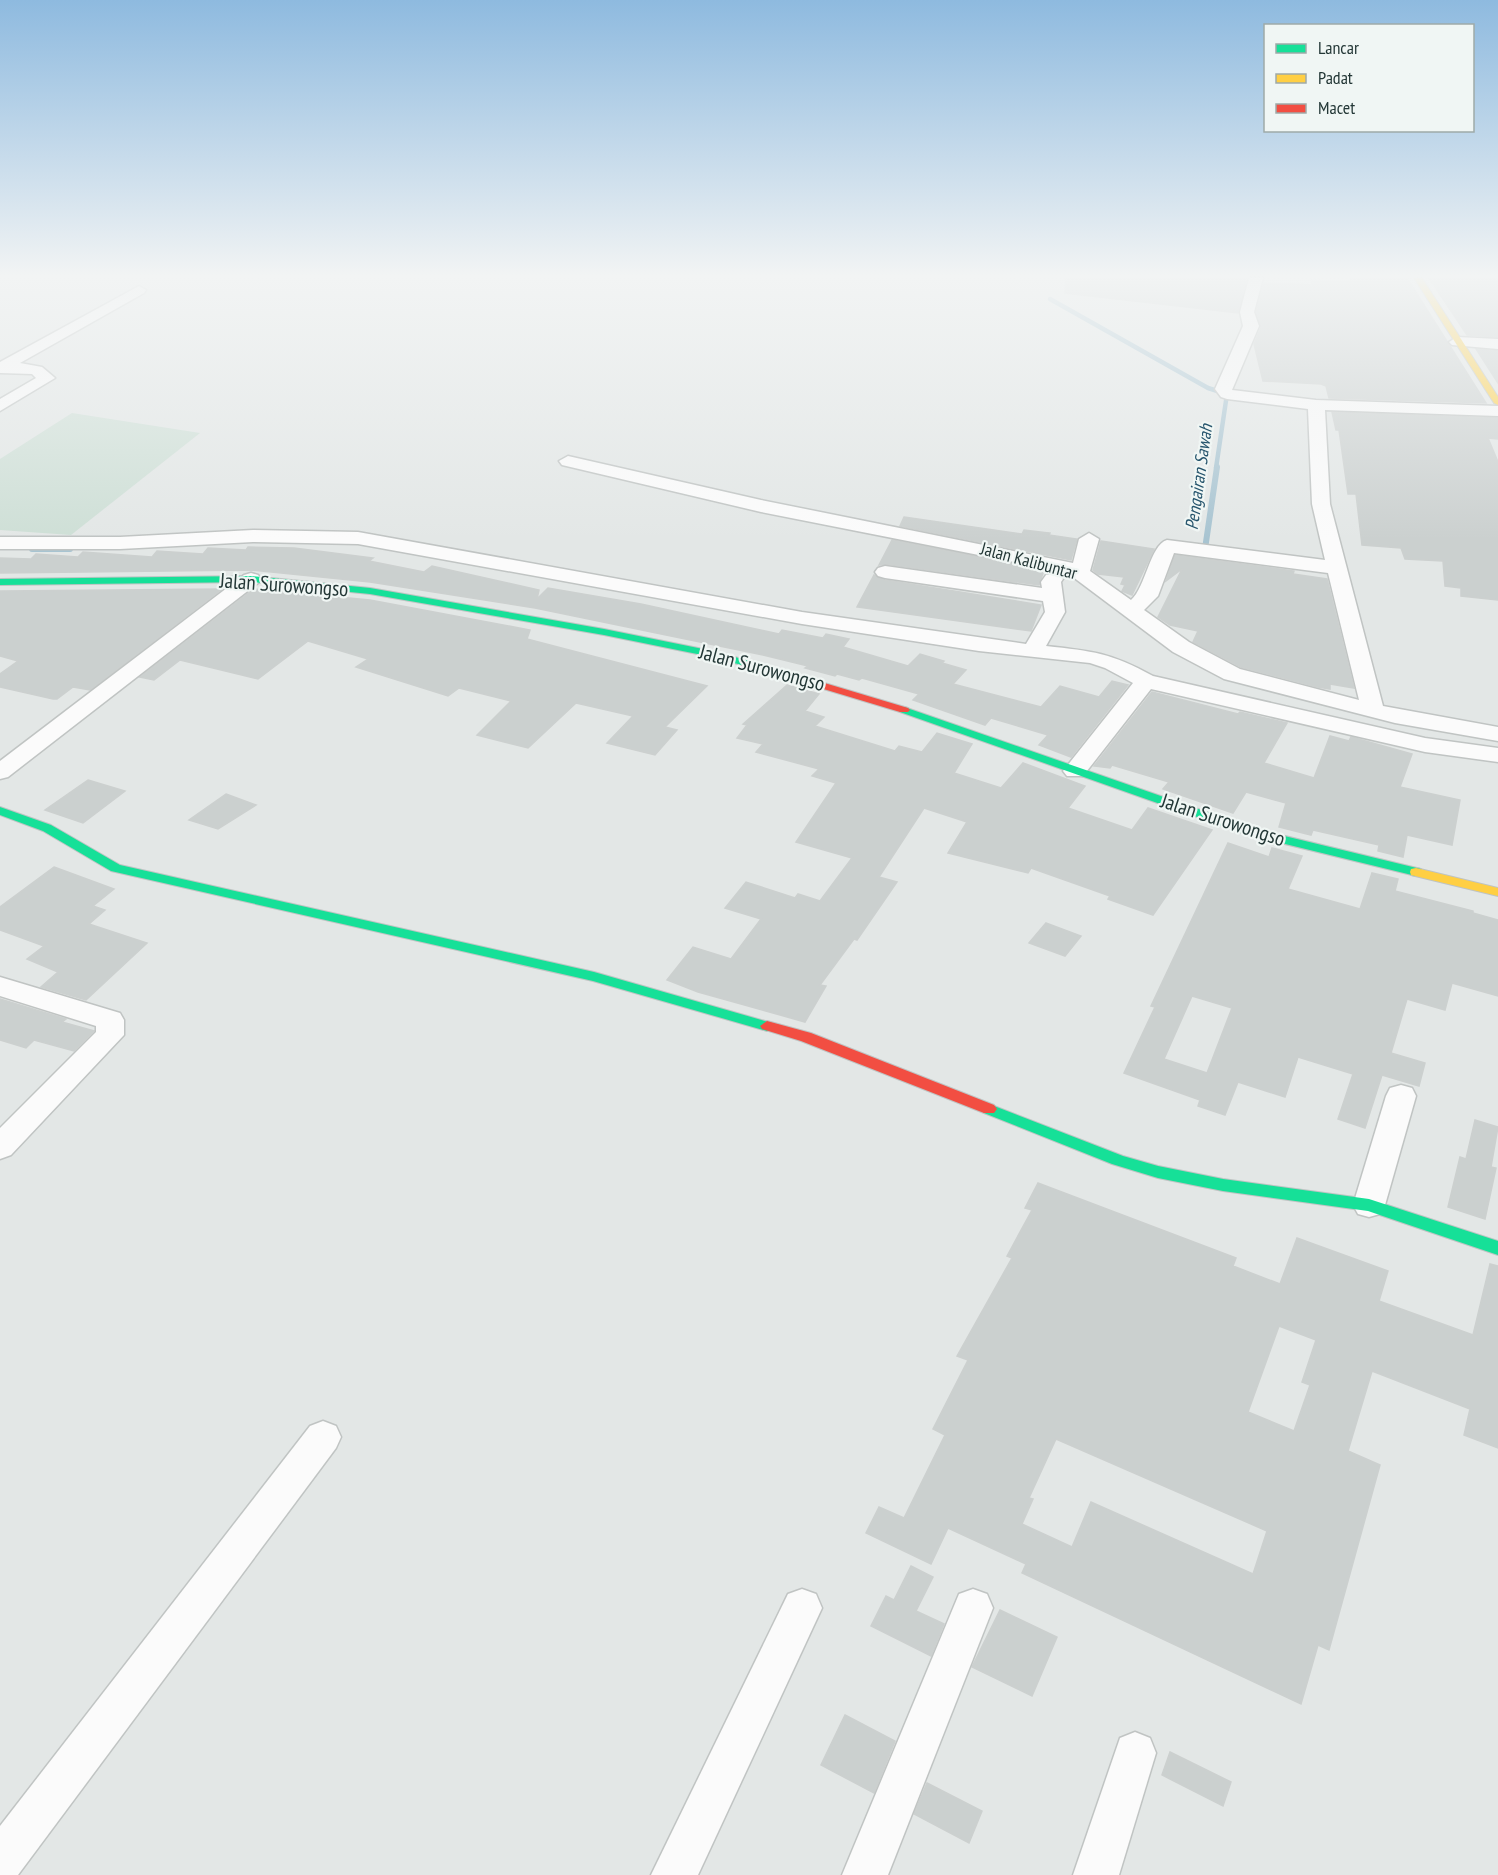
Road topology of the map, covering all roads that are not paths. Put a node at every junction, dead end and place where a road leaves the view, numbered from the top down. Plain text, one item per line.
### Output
1 (1233, 366) edge
2 (1473, 366) edge
3 (2, 367) edge
4 (1498, 403) edge
5 (1316, 405) junction
6 (0, 406) edge
7 (1498, 411) edge
8 (568, 461) dead end
9 (1089, 539) dead end
10 (0, 543) edge
11 (1339, 568) junction
12 (885, 572) dead end
13 (1061, 578) junction
14 (251, 579) junction
15 (0, 582) edge
16 (1132, 610) junction
17 (1034, 646) junction
18 (1146, 681) junction
19 (1373, 710) junction
20 (1498, 734) edge
21 (1498, 755) edge
22 (1075, 771) junction
23 (0, 772) edge
24 (0, 811) edge
25 (1498, 892) edge
26 (0, 986) edge
27 (1401, 1096) dead end
28 (0, 1147) edge
29 (1369, 1205) junction
30 (1498, 1248) edge
31 (323, 1437) dead end
32 (802, 1608) dead end
33 (973, 1608) dead end
34 (1135, 1753) dead end
35 (0, 1862) edge
36 (674, 1875) edge
37 (865, 1875) edge
38 (1096, 1875) edge

1 - 5 street
2 - 4 street
3 - 6 street
5 - 7 street
5 - 11 street
8 - 13 street, Jalan Kalibuntar
9 - 13 street
10 - 17 street
11 - 16 street
11 - 19 street
12 - 13 street
13 - 16 street, Jalan Kalibuntar
13 - 17 street
14 - 15 street, Jalan Surowongso
14 - 22 street, Jalan Surowongso
14 - 23 street
16 - 19 street, Jalan Kalibuntar
17 - 18 street
18 - 21 street
18 - 22 street
19 - 20 street, Jalan Kalibuntar
22 - 25 street, Jalan Surowongso
24 - 29 street
26 - 28 street
27 - 29 street
29 - 30 street
31 - 35 street
32 - 36 street
33 - 37 street
34 - 38 street

